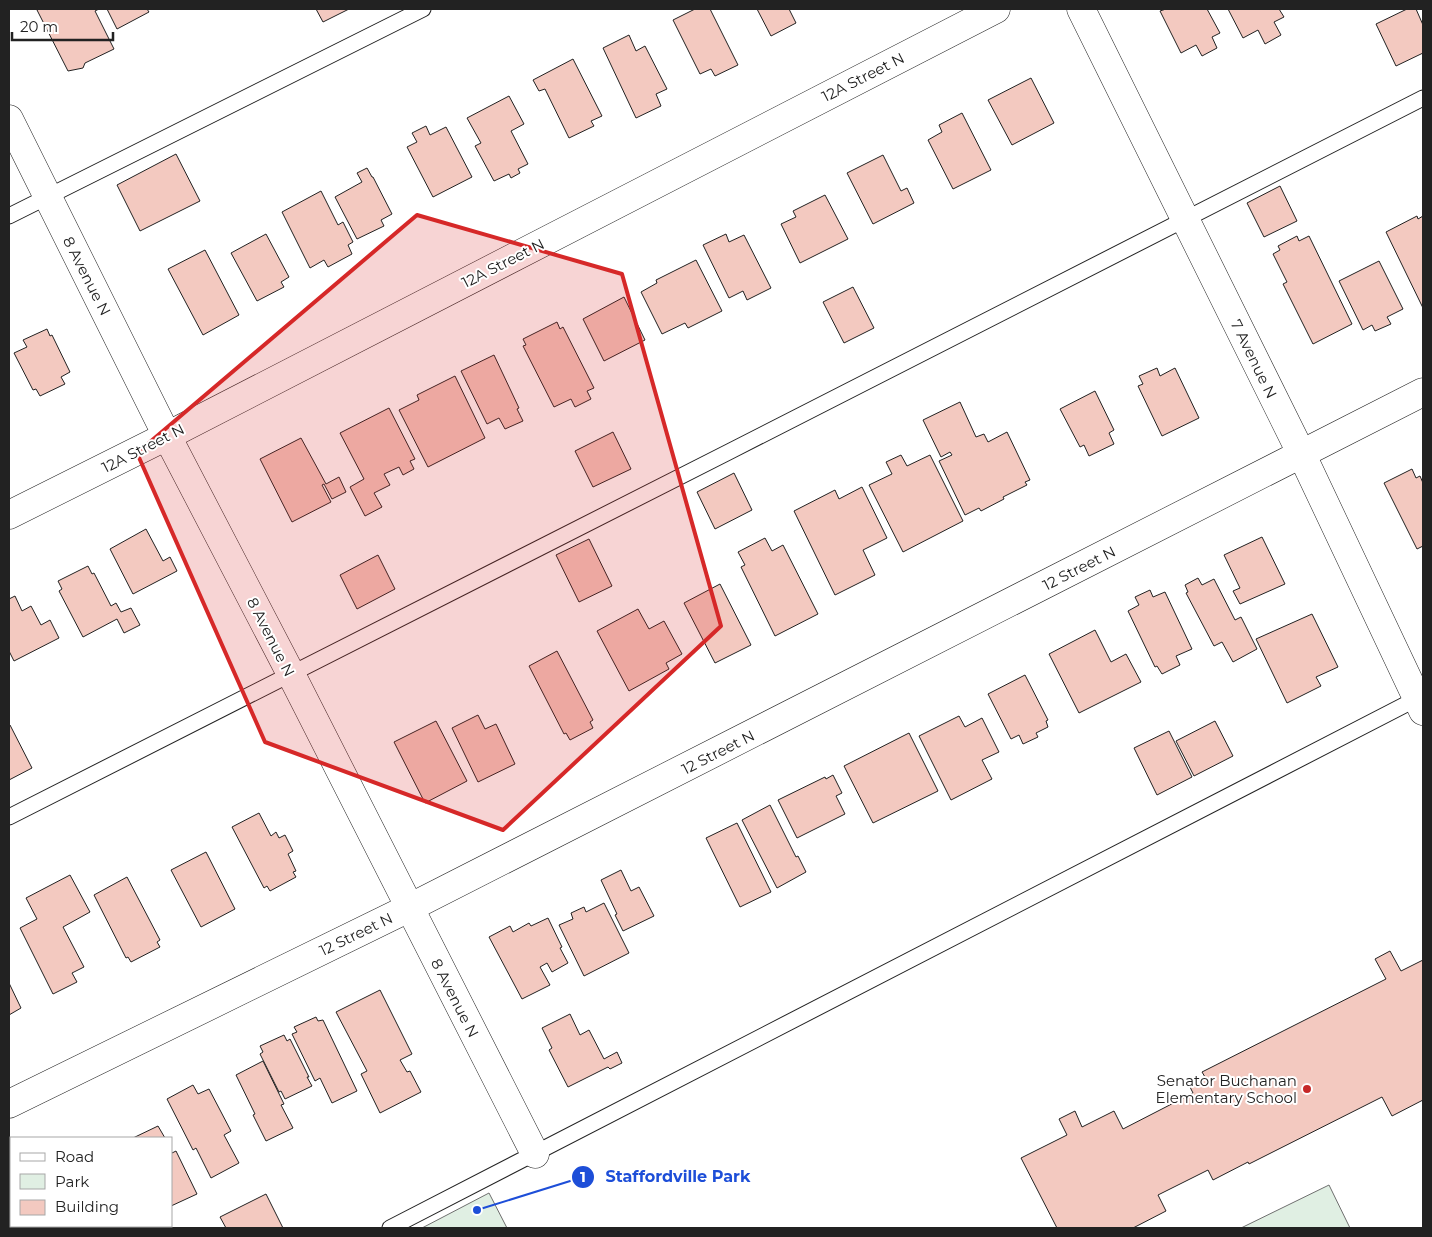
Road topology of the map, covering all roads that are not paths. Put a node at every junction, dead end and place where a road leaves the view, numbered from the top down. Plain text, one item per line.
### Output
1 (423, 9) edge
2 (996, 9) edge
3 (1081, 9) edge
4 (1423, 98) edge
5 (9, 119) edge
6 (47, 196) junction
7 (9, 216) edge
8 (1185, 218) junction
9 (1423, 392) edge
10 (167, 436) junction
11 (1302, 455) junction
12 (9, 515) edge
13 (292, 676) junction
14 (1421, 702) edge
15 (9, 817) edge
16 (410, 908) junction
17 (9, 1104) edge
18 (535, 1154) junction
19 (390, 1228) edge

1 - 6 lane
2 - 10 street, 12A Street N
3 - 8 street, 7 Avenue N
4 - 8 lane
5 - 6 street, 8 Avenue N
6 - 7 lane
6 - 10 street, 8 Avenue N
8 - 11 street, 7 Avenue N
8 - 13 lane
9 - 11 street, 12 Street N
10 - 12 street, 12A Street N
10 - 13 street, 8 Avenue N
11 - 14 street, 7 Avenue N
11 - 16 street, 12 Street N
13 - 15 lane
13 - 16 street, 8 Avenue N
14 - 18 lane
16 - 17 street, 12 Street N
16 - 18 street, 8 Avenue N
18 - 19 lane

